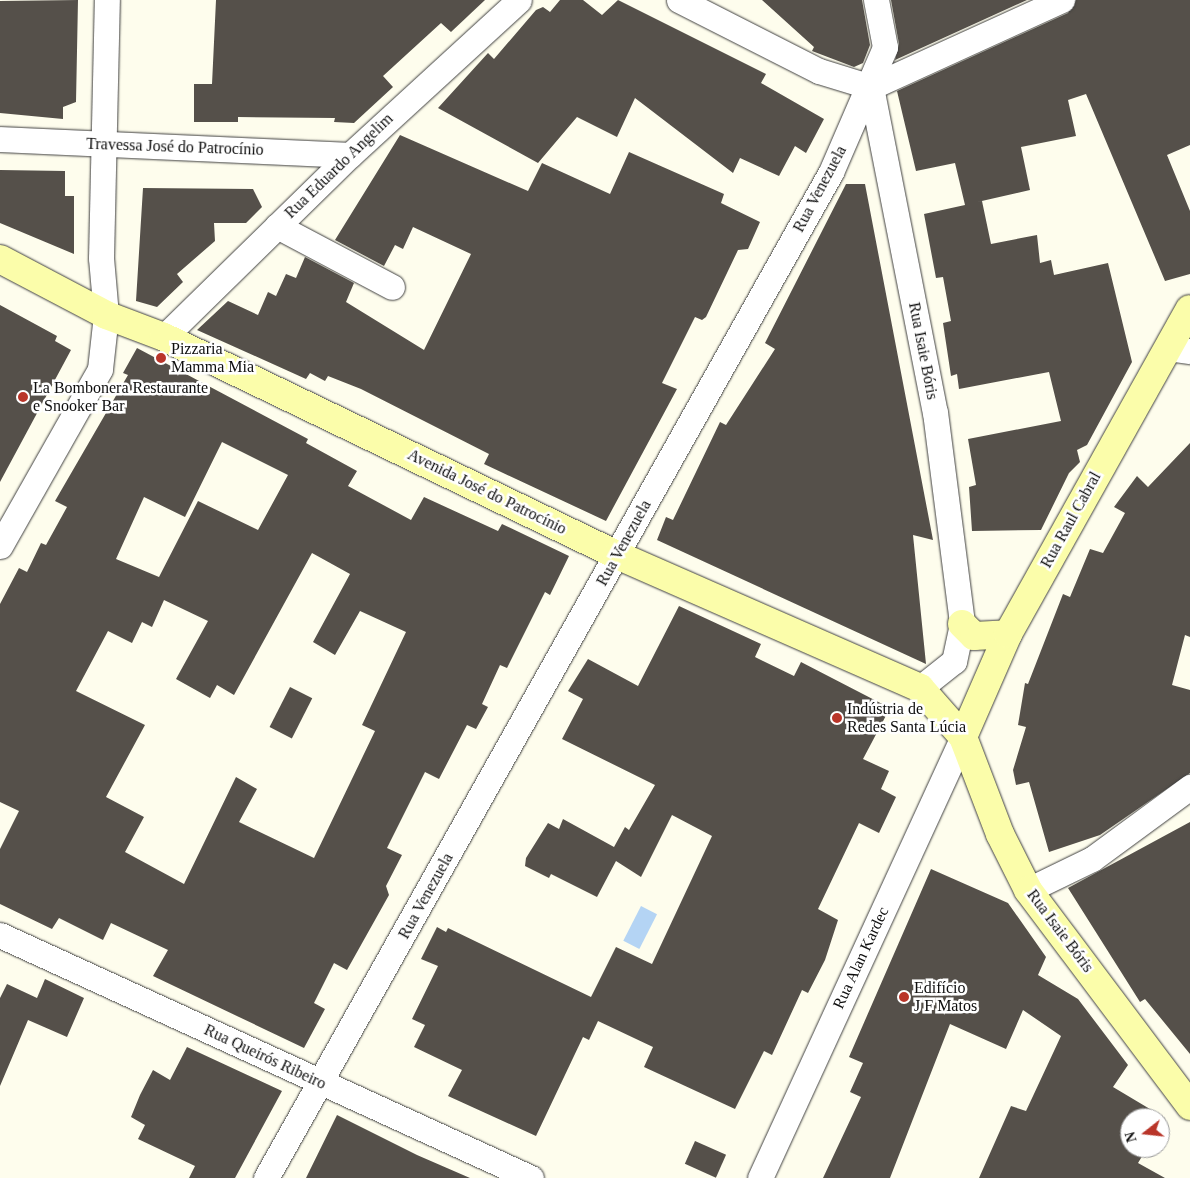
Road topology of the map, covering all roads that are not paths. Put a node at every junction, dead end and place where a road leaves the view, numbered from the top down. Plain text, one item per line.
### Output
1 (107, 0) edge
2 (518, 0) edge
3 (679, 0) edge
4 (876, 0) edge
5 (1062, 0) edge
6 (871, 87) junction
7 (0, 139) edge
8 (104, 144) junction
9 (350, 155) junction
10 (277, 226) junction
11 (0, 259) edge
12 (392, 287) dead end
13 (1190, 309) edge
14 (106, 315) junction
15 (164, 337) junction
16 (1179, 350) edge
17 (0, 546) edge
18 (617, 555) junction
19 (962, 624) junction
20 (1008, 634) junction
21 (920, 688) junction
22 (963, 737) junction
23 (1190, 787) edge
24 (1028, 890) junction
25 (0, 935) edge
26 (321, 1083) junction
27 (1190, 1106) edge
28 (266, 1178) edge
29 (531, 1178) edge
30 (760, 1178) edge

1 - 8 street
2 - 9 street, Rua Eduardo Angelim
3 - 6 street
4 - 6 street
5 - 6 street
6 - 18 street, Rua Venezuela
6 - 19 street, Rua Isaie Bóris
7 - 8 street, Travessa José do Patrocínio
8 - 9 street, Travessa José do Patrocínio
8 - 14 street
9 - 10 street, Rua Eduardo Angelim
10 - 12 street
10 - 15 street, Rua Eduardo Angelim
11 - 14 street, Avenida José do Patrocínio
13 - 16 street, Rua Raul Cabral
14 - 15 street, Avenida José do Patrocínio
14 - 17 street
15 - 18 street, Avenida José do Patrocínio
16 - 20 street, Rua Raul Cabral
18 - 21 street, Avenida José do Patrocínio
18 - 26 street, Rua Venezuela
19 - 20 street
19 - 21 street, Rua Isaie Bóris
20 - 22 street, Rua Raul Cabral
21 - 22 street, Avenida José do Patrocínio
22 - 24 street, Rua Isaie Bóris
22 - 30 street, Rua Alan Kardec
23 - 24 street
24 - 27 street, Rua Isaie Bóris
25 - 26 street, Rua Queirós Ribeiro
26 - 28 street, Rua Venezuela
26 - 29 street, Rua Queirós Ribeiro

